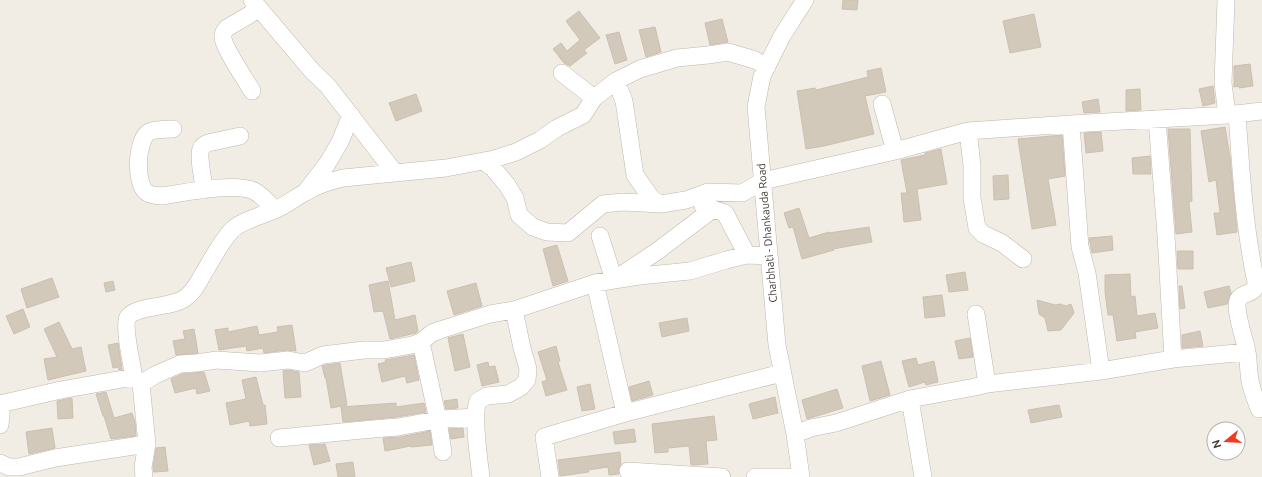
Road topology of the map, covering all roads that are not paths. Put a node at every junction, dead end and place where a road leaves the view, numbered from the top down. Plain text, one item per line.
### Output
1 (806, 0) edge
2 (1226, 0) edge
3 (256, 4) edge
4 (767, 67) junction
5 (562, 73) dead end
6 (616, 81) junction
7 (252, 91) dead end
8 (594, 98) junction
9 (882, 104) dead end
10 (1262, 111) edge
11 (351, 115) junction
12 (1232, 115) junction
13 (1157, 120) junction
14 (1070, 124) junction
15 (173, 129) dead end
16 (968, 132) junction
17 (240, 136) dead end
18 (895, 152) junction
19 (483, 161) junction
20 (395, 173) junction
21 (763, 181) junction
22 (204, 190) junction
23 (306, 192) junction
24 (731, 193) junction
25 (666, 203) junction
26 (275, 210) junction
27 (718, 211) junction
28 (600, 236) dead end
29 (747, 255) junction
30 (769, 256) junction
31 (1023, 259) dead end
32 (614, 280) junction
33 (595, 283) junction
34 (514, 310) junction
35 (976, 314) dead end
36 (422, 342) junction
37 (1247, 352) junction
38 (1173, 359) junction
39 (1101, 371) junction
40 (782, 373) junction
41 (138, 380) junction
42 (987, 384) junction
43 (910, 399) junction
44 (1, 404) edge
45 (1262, 408) edge
46 (625, 413) junction
47 (476, 417) junction
48 (438, 420) junction
49 (0, 425) edge
50 (795, 434) junction
51 (279, 438) dead end
52 (146, 444) junction
53 (443, 452) dead end
54 (0, 463) edge
55 (628, 471) dead end
56 (144, 477) edge
57 (482, 477) edge
58 (550, 477) edge
59 (722, 477) edge
60 (755, 477) edge
61 (790, 477) edge
62 (801, 477) edge
63 (924, 477) edge

1 - 4 street, Charbhati - Dhankauda Road
2 - 12 street
3 - 7 street
3 - 11 street
4 - 6 street
4 - 21 street, Charbhati - Dhankauda Road
5 - 8 street
6 - 8 street
6 - 25 street
8 - 19 street
9 - 18 street
10 - 12 street
11 - 20 street
11 - 23 street
12 - 13 street
12 - 37 street
13 - 14 street
13 - 38 street
14 - 16 street
14 - 39 street
15 - 22 street
16 - 18 street
16 - 31 street
17 - 22 street
18 - 21 street
19 - 20 street
19 - 25 street
20 - 23 street
21 - 24 street
21 - 30 street, Charbhati - Dhankauda Road
22 - 26 street
23 - 26 street
24 - 25 street
24 - 27 street
25 - 27 street
26 - 41 street
27 - 29 street
27 - 32 street
28 - 32 street
29 - 30 street
29 - 32 street
30 - 40 street, Charbhati - Dhankauda Road
32 - 33 street
33 - 34 street
33 - 46 street
34 - 36 street
34 - 47 street
35 - 42 street
36 - 41 street
36 - 48 street
37 - 38 street
37 - 45 street
38 - 39 street
39 - 42 street
40 - 46 street
40 - 50 street, Charbhati - Dhankauda Road
41 - 44 street
41 - 52 street
42 - 43 street
43 - 50 street
43 - 63 street
44 - 49 street
46 - 58 street
47 - 48 street
47 - 57 street
48 - 51 street
48 - 53 street
50 - 62 street, Charbhati - Dhankauda Road
52 - 54 street
52 - 56 street
55 - 59 street
60 - 61 street

